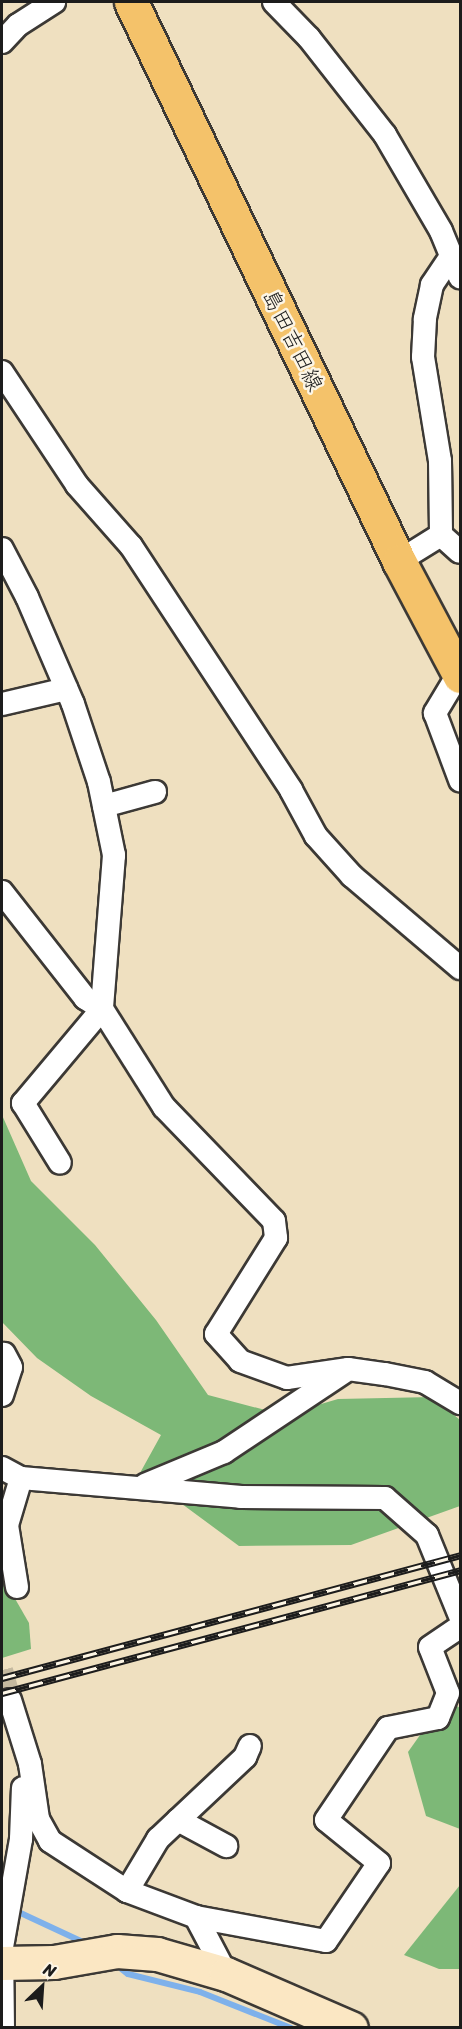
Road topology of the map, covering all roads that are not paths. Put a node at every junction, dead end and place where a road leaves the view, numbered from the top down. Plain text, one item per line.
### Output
1 (54, 2) edge
2 (131, 2) edge
3 (274, 2) edge
4 (2, 42) edge
5 (452, 255) junction
6 (460, 277) edge
7 (2, 372) edge
8 (441, 535) junction
9 (2, 549) edge
10 (460, 552) edge
11 (399, 561) junction
12 (460, 675) edge
13 (66, 689) junction
14 (2, 704) edge
15 (460, 780) edge
16 (155, 792) dead end
17 (104, 806) junction
18 (2, 892) edge
19 (460, 968) edge
20 (102, 1009) junction
21 (60, 1163) dead end
22 (4, 1354) dead end
23 (348, 1369) junction
24 (2, 1395) edge
25 (460, 1403) edge
26 (2, 1468) edge
27 (21, 1478) junction
28 (141, 1487) junction
29 (17, 1587) dead end
30 (458, 1620) edge
31 (10, 1700) tunnel mouth
32 (19, 1733) junction
33 (250, 1746) dead end
34 (178, 1820) junction
35 (226, 1846) dead end
36 (127, 1891) junction
37 (196, 1917) junction
38 (2, 1963) edge
39 (226, 1974) junction
40 (350, 2027) edge
41 (3, 2028) edge

1 - 4 street
2 - 11 main road, 島田吉田線
3 - 5 street
5 - 6 street
5 - 8 street
7 - 19 street
8 - 10 street
8 - 11 street
9 - 13 street
11 - 12 main road, 島田吉田線
12 - 15 street
13 - 14 street
13 - 17 street
16 - 17 street
17 - 20 street
18 - 20 street
20 - 21 street
20 - 23 street
22 - 24 street
23 - 25 street
23 - 28 street
26 - 27 street
27 - 28 street
27 - 29 street
28 - 30 street
30 - 37 street
31 - 32 street
32 - 36 street
32 - 38 street
33 - 34 street
34 - 35 street
34 - 36 street
36 - 37 street
37 - 39 street
38 - 39 street
38 - 41 street
39 - 40 street

